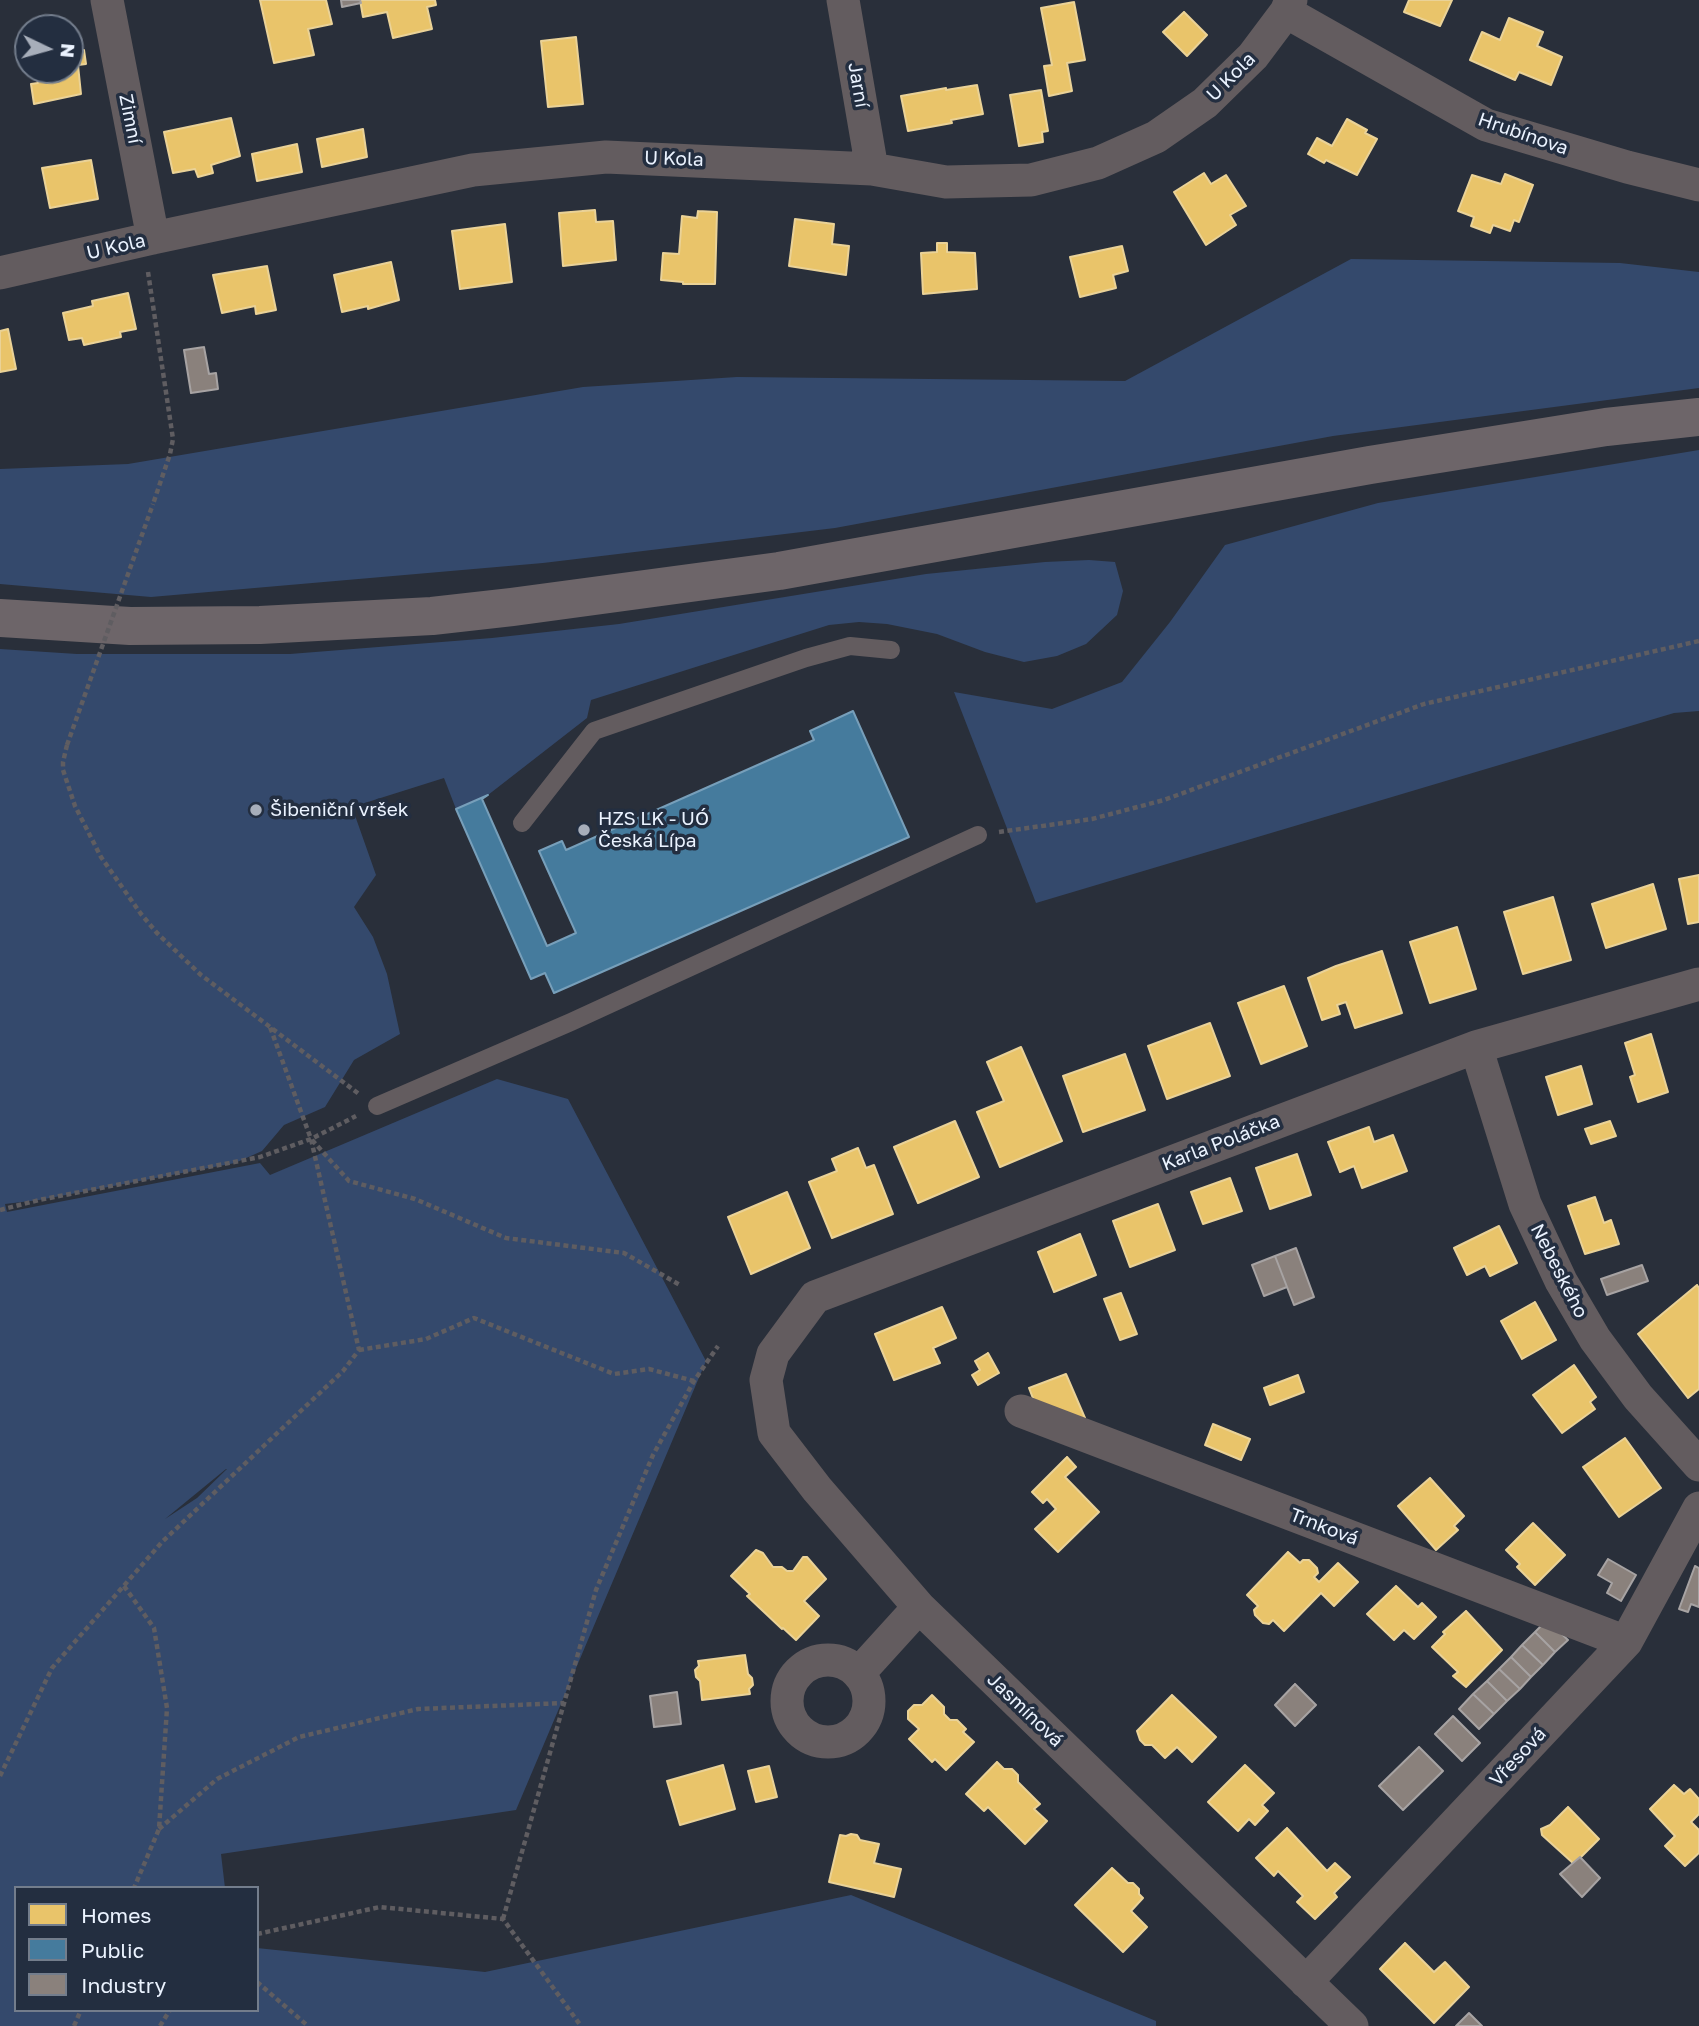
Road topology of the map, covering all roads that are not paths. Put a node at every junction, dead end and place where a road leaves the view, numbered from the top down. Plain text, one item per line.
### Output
1 (107, 0) edge
2 (843, 0) edge
3 (1288, 6) edge
4 (872, 169) junction
5 (1699, 185) edge
6 (153, 238) junction
7 (0, 273) edge
8 (1699, 417) edge
9 (0, 618) edge
10 (891, 650) dead end
11 (522, 823) dead end
12 (978, 835) road end
13 (1699, 984) edge
14 (1476, 1047) junction
15 (377, 1106) road end
16 (773, 1354) joint
17 (1021, 1411) dead end
18 (1699, 1465) edge
19 (1699, 1508) edge
20 (919, 1607) junction
21 (1626, 1642) junction
22 (859, 1673) dead end
23 (1306, 1982) junction
24 (1352, 2026) edge

1 - 6 street, Zimní
2 - 4 street, Jarní
3 - 4 street, U Kola
3 - 5 street, Hrubínova
4 - 6 street, U Kola
6 - 7 street, U Kola
8 - 9 main road
10 - 11 lane
12 - 15 lane
13 - 14 street, Karla Poláčka
14 - 16 street, Karla Poláčka
14 - 18 street, Nebeského
16 - 20 street, Jasmínová
17 - 21 street, Trnková
19 - 21 street, Vřesová
20 - 22 street
20 - 23 street, Jasmínová
21 - 23 street, Vřesová
23 - 24 street, Jasmínová

